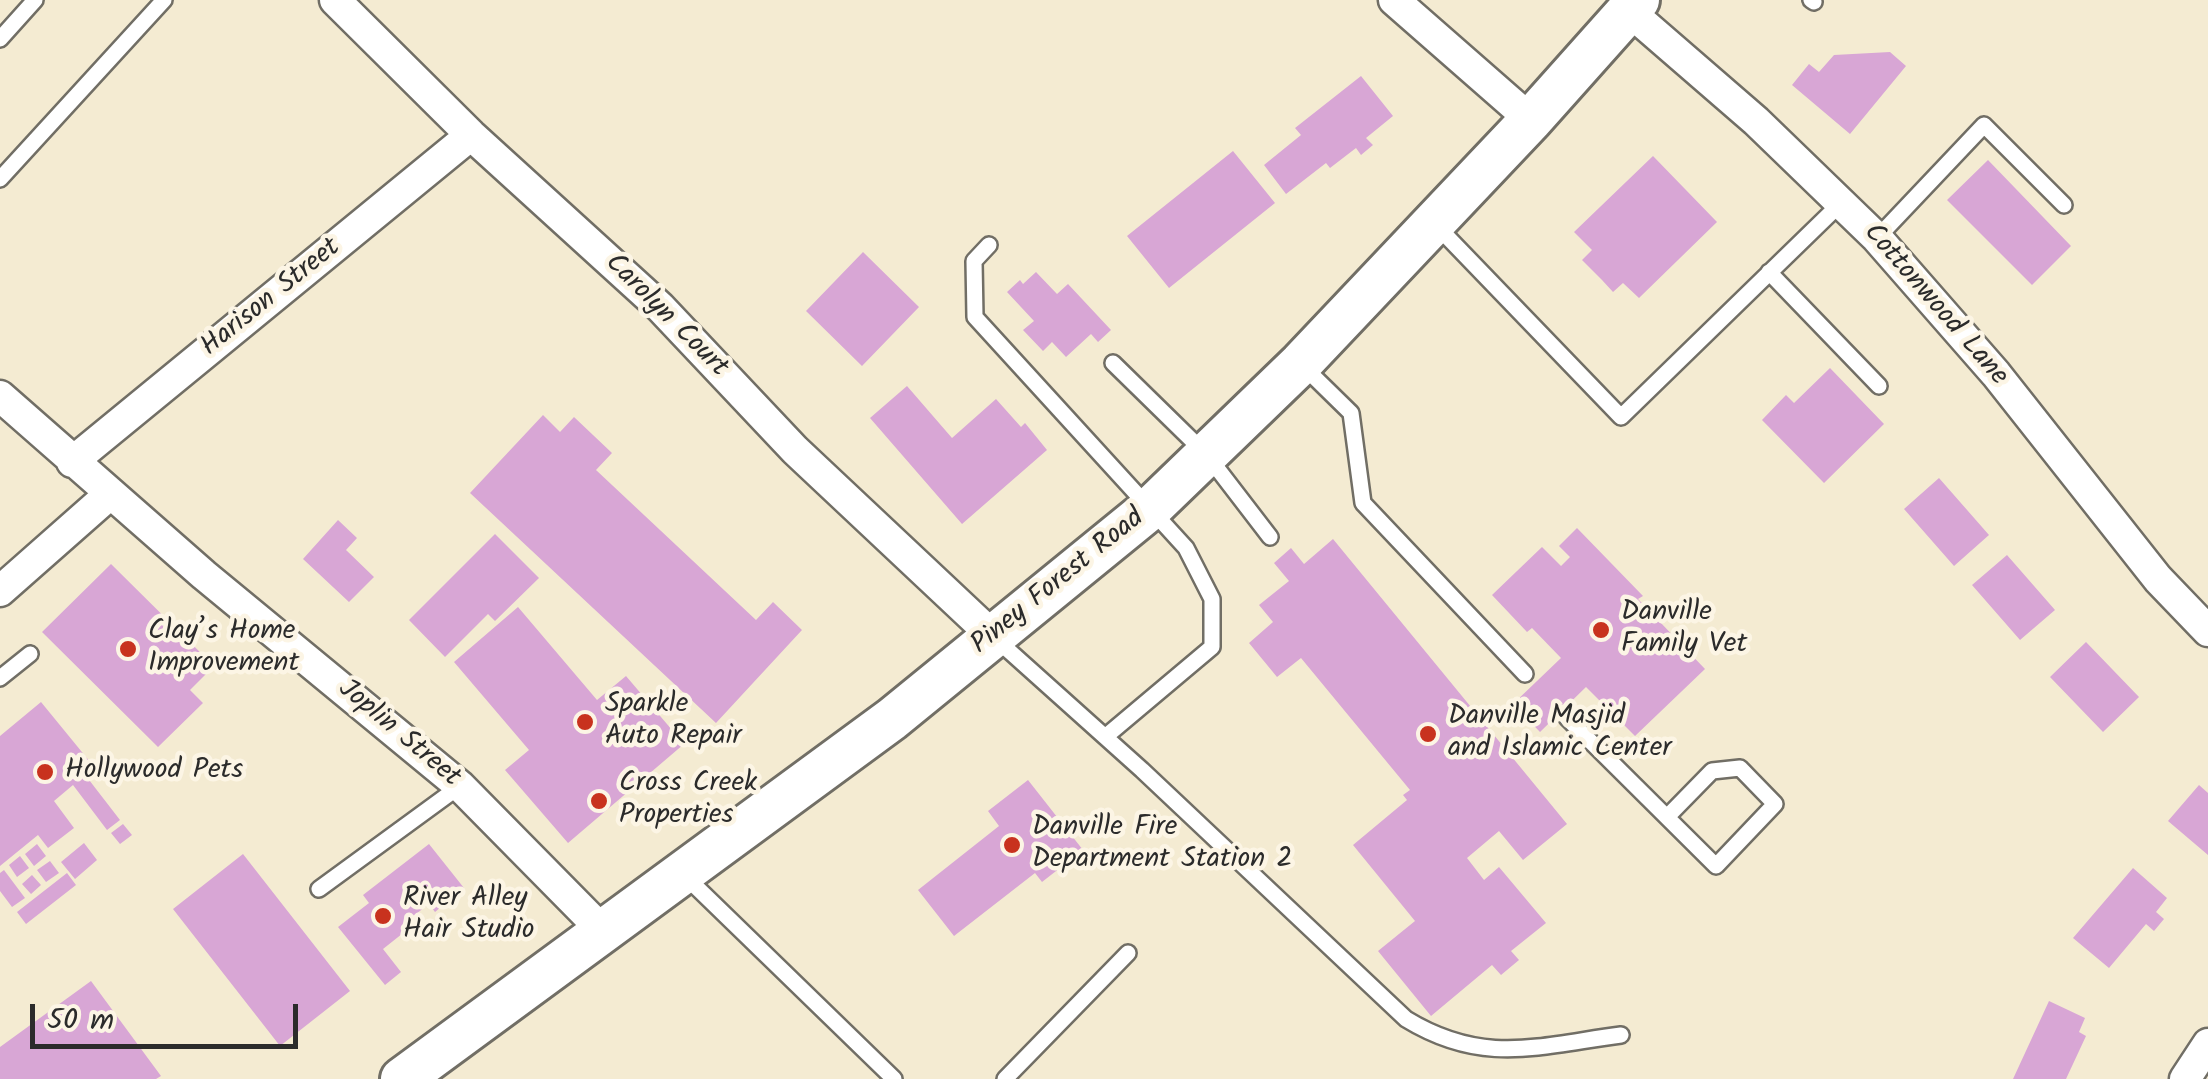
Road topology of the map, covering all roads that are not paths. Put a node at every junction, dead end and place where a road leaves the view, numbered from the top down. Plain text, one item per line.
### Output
1 (35, 0) edge
2 (164, 0) edge
3 (334, 0) edge
4 (1394, 0) edge
5 (1634, 5) edge
6 (0, 39) edge
7 (1531, 120) junction
8 (471, 135) junction
9 (0, 179) edge
10 (1841, 203) junction
11 (2064, 205) dead end
12 (1434, 223) junction
13 (1877, 238) junction
14 (989, 245) dead end
15 (1769, 272) junction
16 (1112, 363) dead end
17 (1301, 363) junction
18 (1880, 386) dead end
19 (0, 396) edge
20 (1207, 454) junction
21 (72, 462) junction
22 (110, 494) junction
23 (1152, 508) junction
24 (1270, 537) dead end
25 (0, 591) edge
26 (2208, 631) edge
27 (994, 637) junction
28 (30, 654) dead end
29 (1525, 674) dead end
30 (0, 678) edge
31 (1567, 718) dead end
32 (1105, 737) junction
33 (460, 786) junction
34 (1667, 817) junction
35 (682, 873) junction
36 (320, 889) dead end
37 (603, 931) junction
38 (1128, 953) dead end
39 (1621, 1034) dead end
40 (2208, 1044) edge
41 (402, 1079) edge
42 (894, 1079) edge
43 (1005, 1079) edge
44 (2185, 1079) edge

1 - 6 lane
2 - 9 lane
3 - 8 street, Carolyn Court
4 - 7 street
5 - 7 main road, Piney Forest Road
5 - 10 street, Cottonwood Lane
7 - 12 main road, Piney Forest Road
8 - 21 street, Harison Street
8 - 27 street, Carolyn Court
10 - 13 street, Cottonwood Lane
10 - 15 lane
11 - 13 lane
12 - 15 lane
12 - 17 main road, Piney Forest Road
13 - 26 street, Cottonwood Lane
14 - 23 lane
15 - 18 lane
16 - 20 lane
17 - 20 main road, Piney Forest Road
17 - 29 lane
19 - 21 street, Joplin Street
20 - 23 main road, Piney Forest Road
20 - 24 lane
21 - 22 street, Joplin Street
22 - 25 street
22 - 33 street, Joplin Street
23 - 27 main road, Piney Forest Road
23 - 32 lane
27 - 32 lane
27 - 35 main road, Piney Forest Road
28 - 30 lane
31 - 34 lane
32 - 39 lane
33 - 36 lane
33 - 37 street, Joplin Street
34 - 34 lane
35 - 37 main road, Piney Forest Road
35 - 42 lane
37 - 41 main road, Piney Forest Road
38 - 43 lane
40 - 44 street

